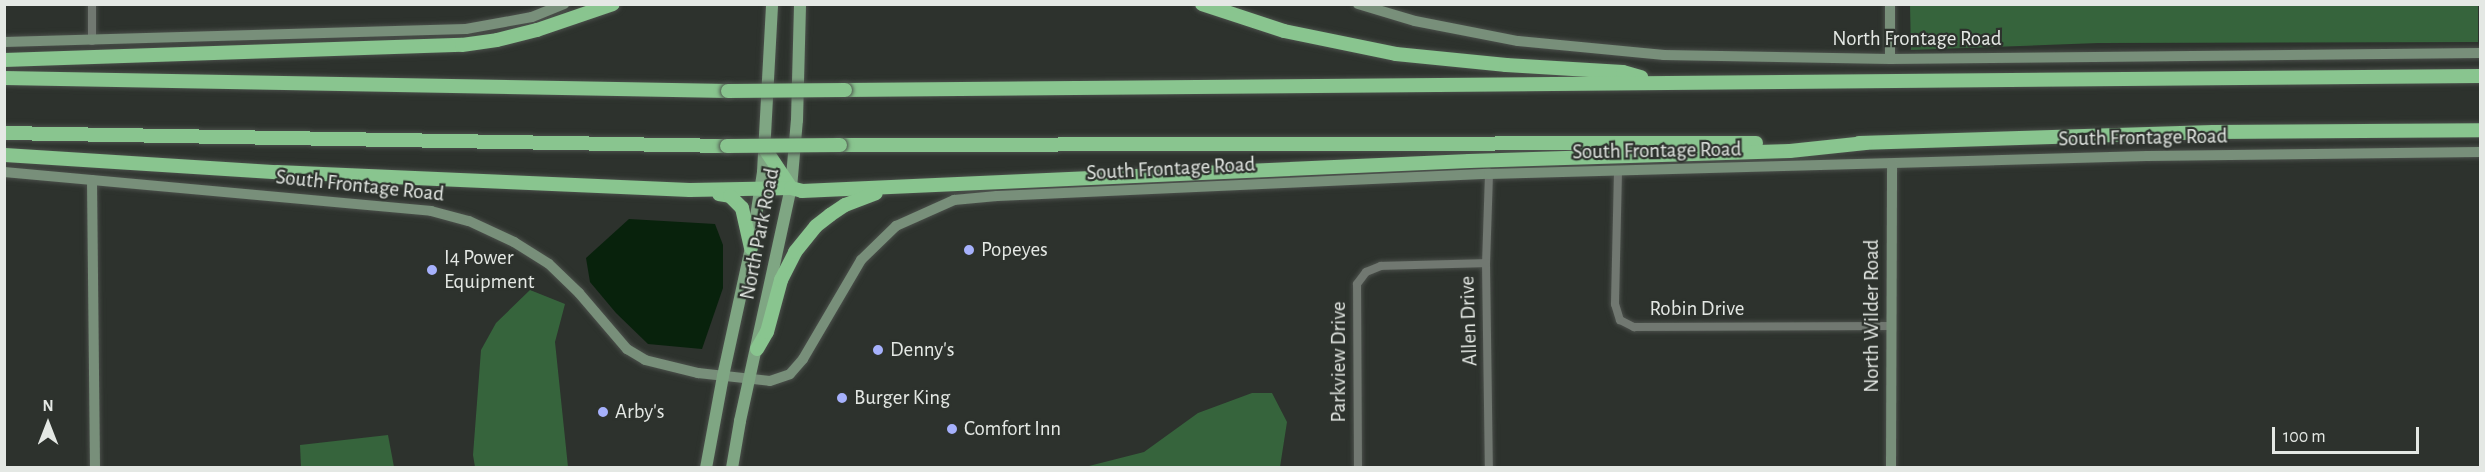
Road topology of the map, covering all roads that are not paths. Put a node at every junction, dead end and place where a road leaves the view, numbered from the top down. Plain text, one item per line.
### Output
1 (92, 4) edge
2 (565, 4) edge
3 (613, 4) edge
4 (772, 4) edge
5 (800, 4) edge
6 (1202, 4) edge
7 (1358, 4) edge
8 (1890, 4) edge
9 (92, 41) junction
10 (4, 42) edge
11 (2481, 53) edge
12 (1890, 59) junction
13 (4, 60) edge
14 (2481, 76) edge
15 (4, 78) edge
16 (1658, 81) junction
17 (2481, 130) edge
18 (4, 134) edge
19 (1866, 143) junction
20 (765, 149) junction
21 (2481, 152) edge
22 (4, 155) edge
23 (1892, 164) junction
24 (1618, 171) junction
25 (4, 172) edge
26 (1489, 174) junction
27 (92, 180) junction
28 (791, 188) junction
29 (892, 188) junction
30 (690, 189) junction
31 (761, 189) junction
32 (751, 248) junction
33 (1486, 263) junction
34 (1890, 326) junction
35 (757, 349) junction
36 (723, 376) junction
37 (750, 379) junction
38 (95, 468) edge
39 (706, 468) edge
40 (732, 468) edge
41 (1358, 468) edge
42 (1489, 468) edge
43 (1891, 468) edge

1 - 9 street
2 - 9 street
3 - 13 highway
4 - 20 main road, North Park Road
5 - 28 main road, North Park Road
6 - 16 highway
7 - 12 street, North Frontage Road
8 - 12 street
9 - 10 street
11 - 12 street, North Frontage Road
14 - 16 highway
15 - 16 highway, bridge
17 - 19 highway
18 - 19 highway, bridge
19 - 29 highway
20 - 28 highway
20 - 31 main road, North Park Road
21 - 23 street, South Frontage Road
22 - 30 highway
23 - 24 street, South Frontage Road
23 - 34 street, North Wilder Road
24 - 26 street, South Frontage Road
24 - 34 street, Robin Drive
25 - 27 street, South Frontage Road
26 - 33 street, Allen Drive
26 - 37 street, South Frontage Road
27 - 36 street, South Frontage Road
27 - 38 street
28 - 29 highway
28 - 31 highway
28 - 35 main road, North Park Road
29 - 35 highway
30 - 31 highway
30 - 32 highway
31 - 32 main road, North Park Road
32 - 36 main road, North Park Road
33 - 41 street, Parkview Drive
33 - 42 street, Allen Drive
34 - 43 street, North Wilder Road
35 - 37 main road, North Park Road
36 - 37 street, South Frontage Road
36 - 39 main road, North Park Road
37 - 40 main road, North Park Road

